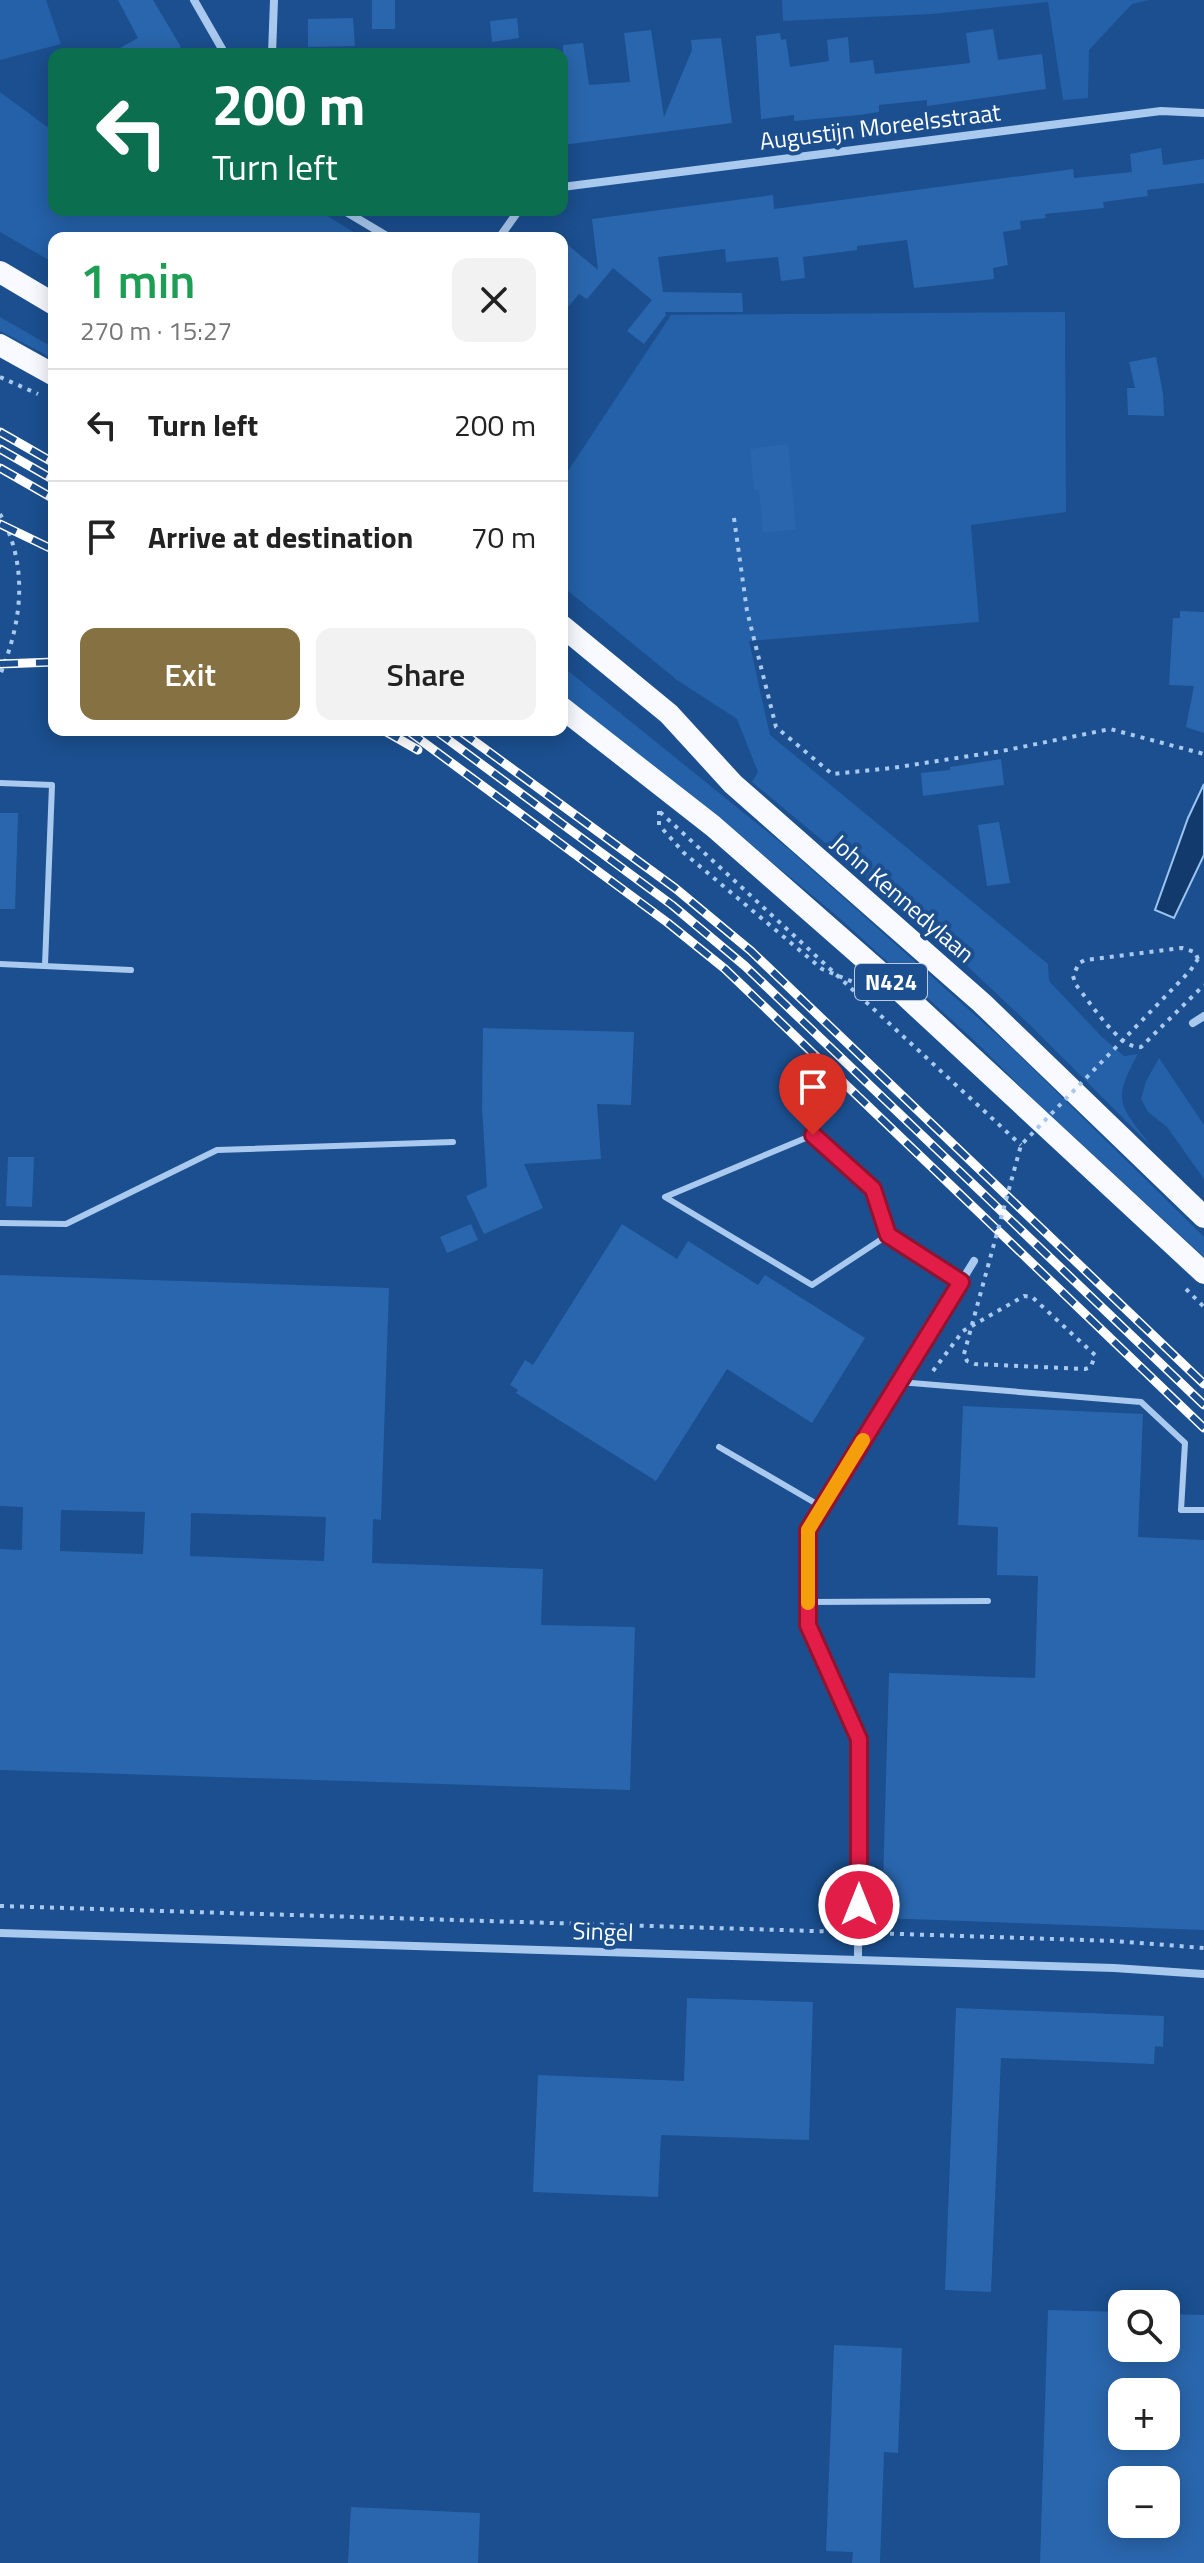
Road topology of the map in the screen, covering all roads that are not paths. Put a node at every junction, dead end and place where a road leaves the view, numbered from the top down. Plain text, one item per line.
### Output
1 (194, 0) edge
2 (274, 0) edge
3 (222, 48) edge
4 (272, 48) edge
5 (1204, 113) edge
6 (568, 186) edge
7 (353, 216) edge
8 (380, 232) edge
9 (0, 272) edge
10 (48, 300) edge
11 (0, 345) edge
12 (48, 372) edge
13 (568, 631) edge
14 (568, 713) edge
15 (0, 783) edge
16 (0, 964) edge
17 (45, 965) junction
18 (131, 970) dead end
19 (1204, 1016) edge
20 (1193, 1023) dead end
21 (453, 1142) dead end
22 (1204, 1217) edge
23 (0, 1223) edge
24 (888, 1235) junction
25 (974, 1261) dead end
26 (1204, 1273) edge
27 (961, 1282) junction
28 (899, 1382) junction
29 (719, 1447) dead end
30 (822, 1507) junction
31 (1204, 1510) edge
32 (988, 1601) dead end
33 (808, 1602) junction
34 (0, 1933) edge
35 (858, 1959) junction
36 (1204, 1974) edge

1 - 3 street
2 - 4 street
5 - 6 street, Augustijn Moreelsstraat
7 - 8 street
9 - 10 highway
11 - 12 highway
13 - 22 highway, John Kennedylaan / N424
14 - 26 highway, N424
15 - 17 lane
16 - 17 lane
17 - 18 lane
19 - 20 street
21 - 23 lane
24 - 24 lane
24 - 27 lane
25 - 27 street
27 - 28 street
28 - 30 street
28 - 31 lane
29 - 30 lane
30 - 33 street
32 - 33 lane
33 - 35 street
34 - 35 street, Singel
35 - 36 street, Singel

